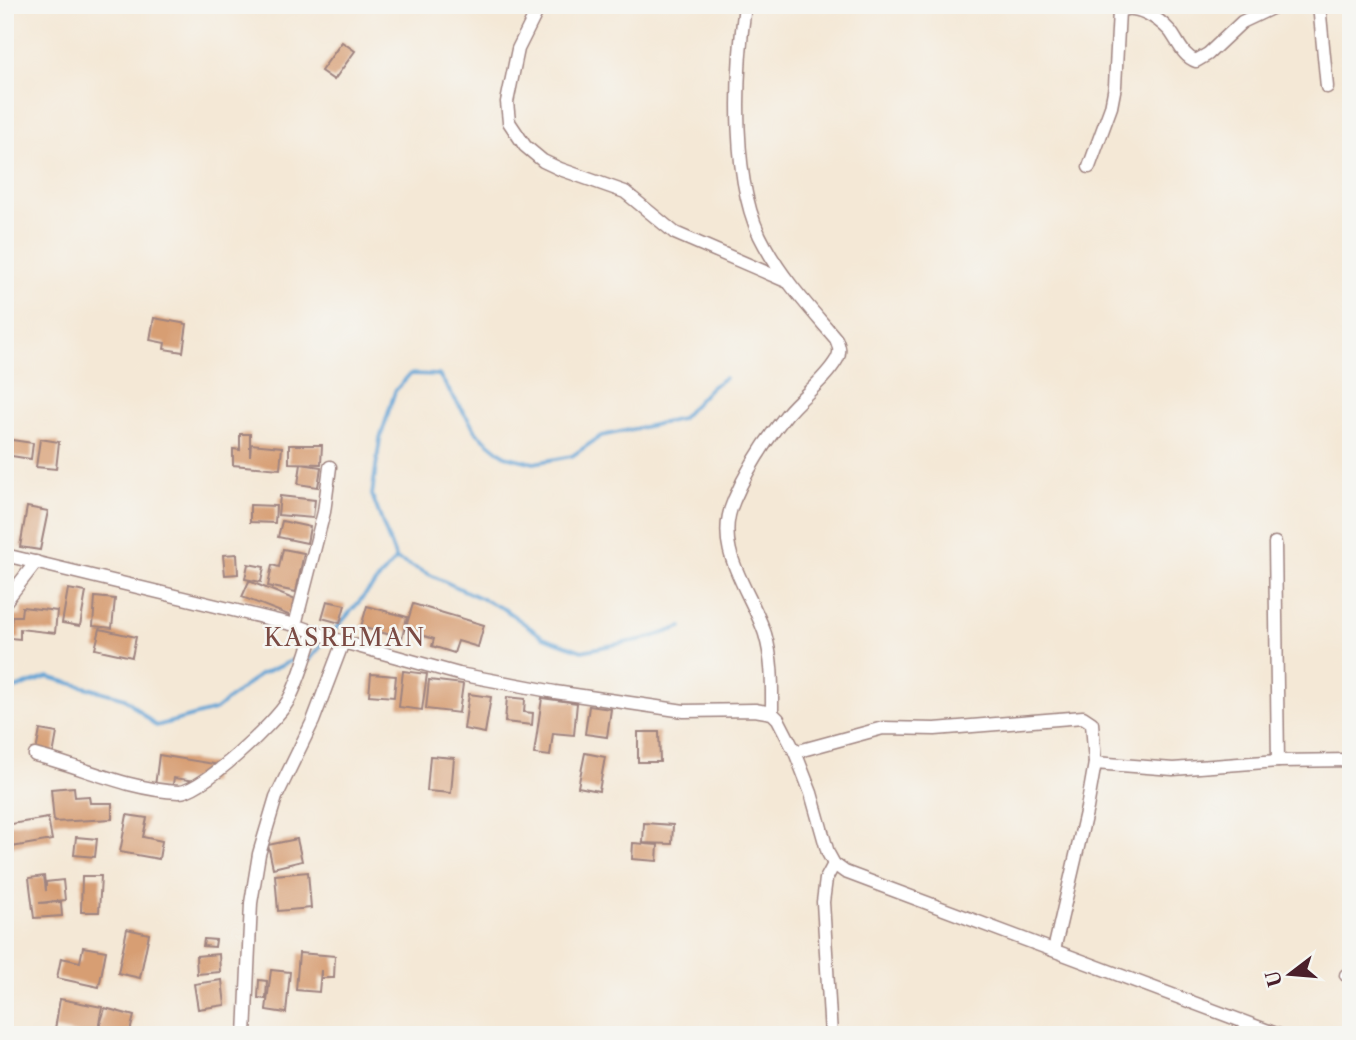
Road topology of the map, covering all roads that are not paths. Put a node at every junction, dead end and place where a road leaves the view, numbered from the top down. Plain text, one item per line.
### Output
1 (540, 5) edge
2 (745, 5) edge
3 (1278, 5) edge
4 (1319, 5) edge
5 (1327, 87) dead end
6 (1090, 167) dead end
7 (786, 281) junction
8 (330, 467) dead end
9 (1275, 543) dead end
10 (5, 555) edge
11 (36, 562) junction
12 (5, 602) edge
13 (295, 625) junction
14 (317, 632) junction
15 (338, 640) junction
16 (772, 713) junction
17 (796, 752) junction
18 (35, 755) dead end
19 (1351, 760) edge
20 (1278, 761) junction
21 (1095, 763) junction
22 (834, 864) junction
23 (1054, 950) junction
24 (245, 1035) edge
25 (831, 1035) edge
26 (1279, 1035) edge

1 - 7 street
2 - 7 street
3 - 6 street
4 - 5 street
7 - 16 street
8 - 13 street
9 - 20 street
10 - 11 street
11 - 12 street
11 - 13 street
13 - 14 street
14 - 15 street
14 - 18 street
15 - 16 street
15 - 24 street
16 - 17 street
17 - 21 street
17 - 22 street
19 - 20 street
20 - 21 street
21 - 23 street
22 - 23 street
22 - 25 street
23 - 26 street

